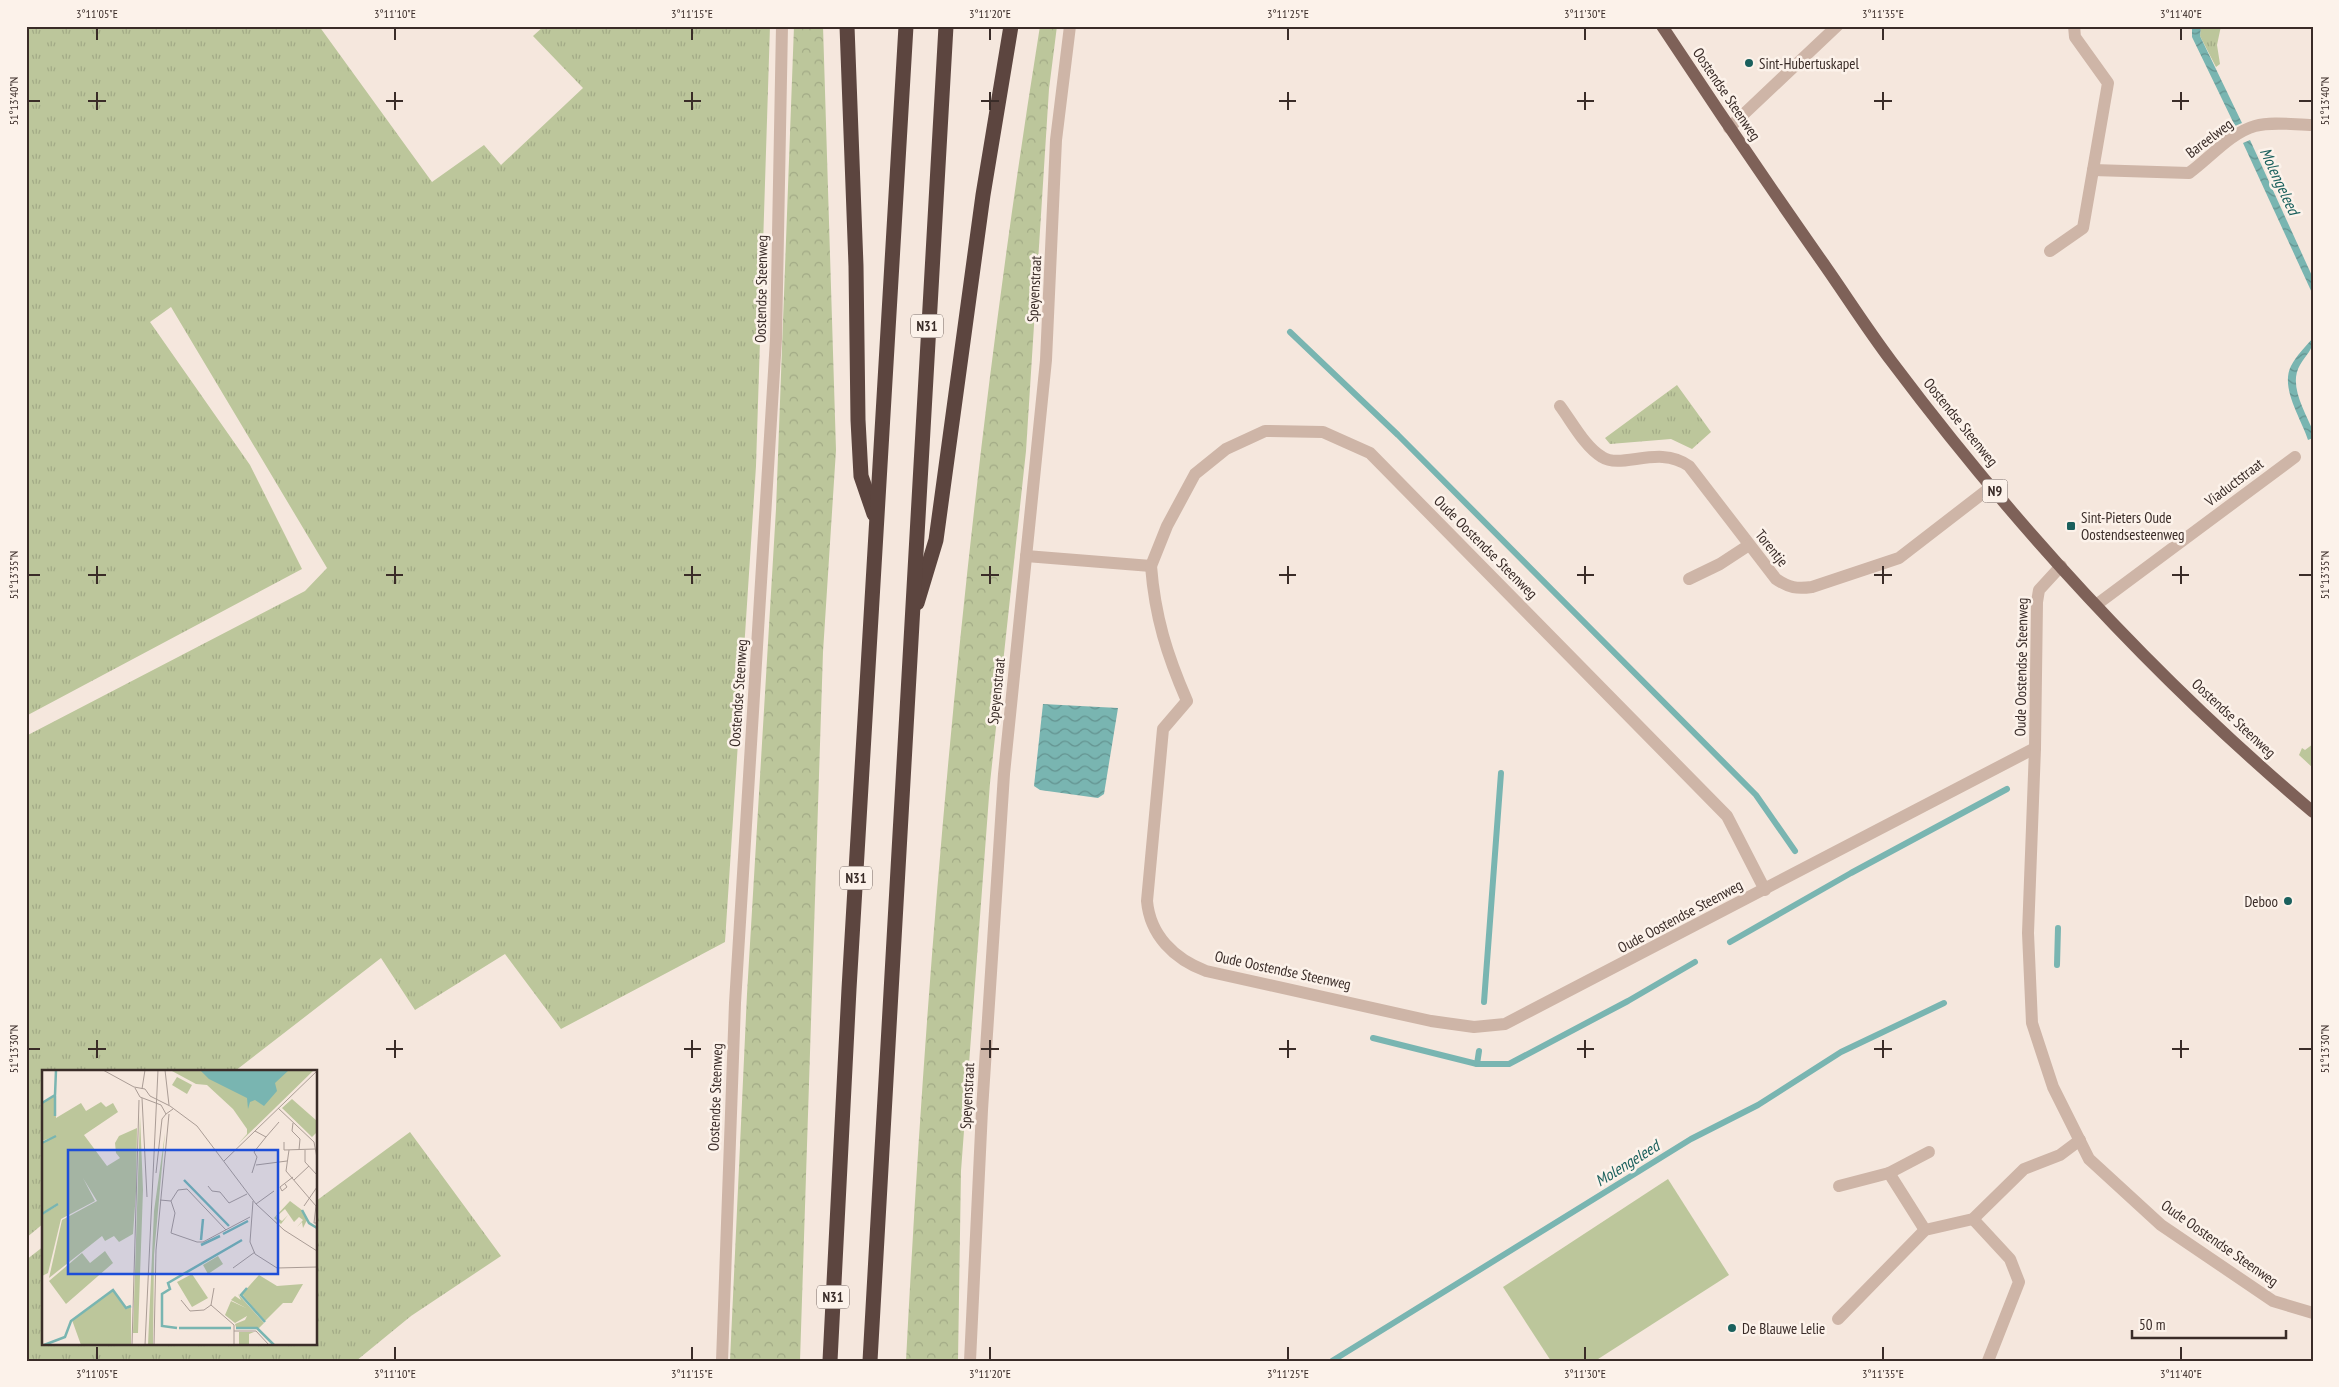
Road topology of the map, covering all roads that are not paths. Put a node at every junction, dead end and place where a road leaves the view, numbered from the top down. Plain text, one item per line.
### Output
1 (782, 26) edge
2 (847, 26) edge
3 (906, 26) edge
4 (946, 26) edge
5 (1011, 26) edge
6 (1070, 26) edge
7 (1662, 26) edge
8 (1837, 26) edge
9 (2074, 26) edge
10 (2313, 125) edge
11 (1729, 128) junction
12 (2093, 170) junction
13 (2050, 251) dead end
14 (1560, 406) dead end
15 (2295, 457) dead end
16 (1991, 487) junction
17 (876, 522) junction
18 (1749, 545) junction
19 (1026, 556) junction
20 (1151, 566) junction
21 (2061, 566) junction
22 (1689, 579) dead end
23 (2096, 605) junction
24 (910, 626) junction
25 (2035, 748) junction
26 (2313, 812) edge
27 (1765, 890) junction
28 (2080, 1140) junction
29 (1929, 1152) dead end
30 (1889, 1173) junction
31 (1840, 1186) dead end
32 (1973, 1219) junction
33 (1925, 1230) junction
34 (2313, 1313) edge
35 (1838, 1319) dead end
36 (722, 1361) edge
37 (830, 1361) edge
38 (870, 1361) edge
39 (970, 1361) edge
40 (1988, 1361) edge

1 - 36 street, Oostendse Steenweg
2 - 17 highway
3 - 17 highway, N31
4 - 24 highway, N31
5 - 24 highway
6 - 19 street, Speyenstraat
7 - 11 main road, Oostendse Steenweg / N9
8 - 11 street
9 - 12 street
10 - 12 street, Bareelweg
11 - 16 main road, Oostendse Steenweg / N9
12 - 13 street
14 - 18 street, Torentje
15 - 23 street, Viaductstraat
16 - 18 street, Torentje
16 - 21 main road, Oostendse Steenweg / N9
17 - 37 highway, N31
18 - 22 street
19 - 20 street
19 - 39 street, Speyenstraat
20 - 27 street, Oude Oostendse Steenweg
20 - 27 street, Oude Oostendse Steenweg
21 - 23 main road, Oostendse Steenweg / N9
21 - 25 street, Oude Oostendse Steenweg
23 - 26 main road, Oostendse Steenweg / N9
24 - 38 highway, N31
25 - 27 street, Oude Oostendse Steenweg
25 - 28 street, Oude Oostendse Steenweg
28 - 32 street
28 - 34 street, Oude Oostendse Steenweg
29 - 30 street
30 - 31 street
30 - 33 street
32 - 33 street
32 - 40 street
33 - 35 street

